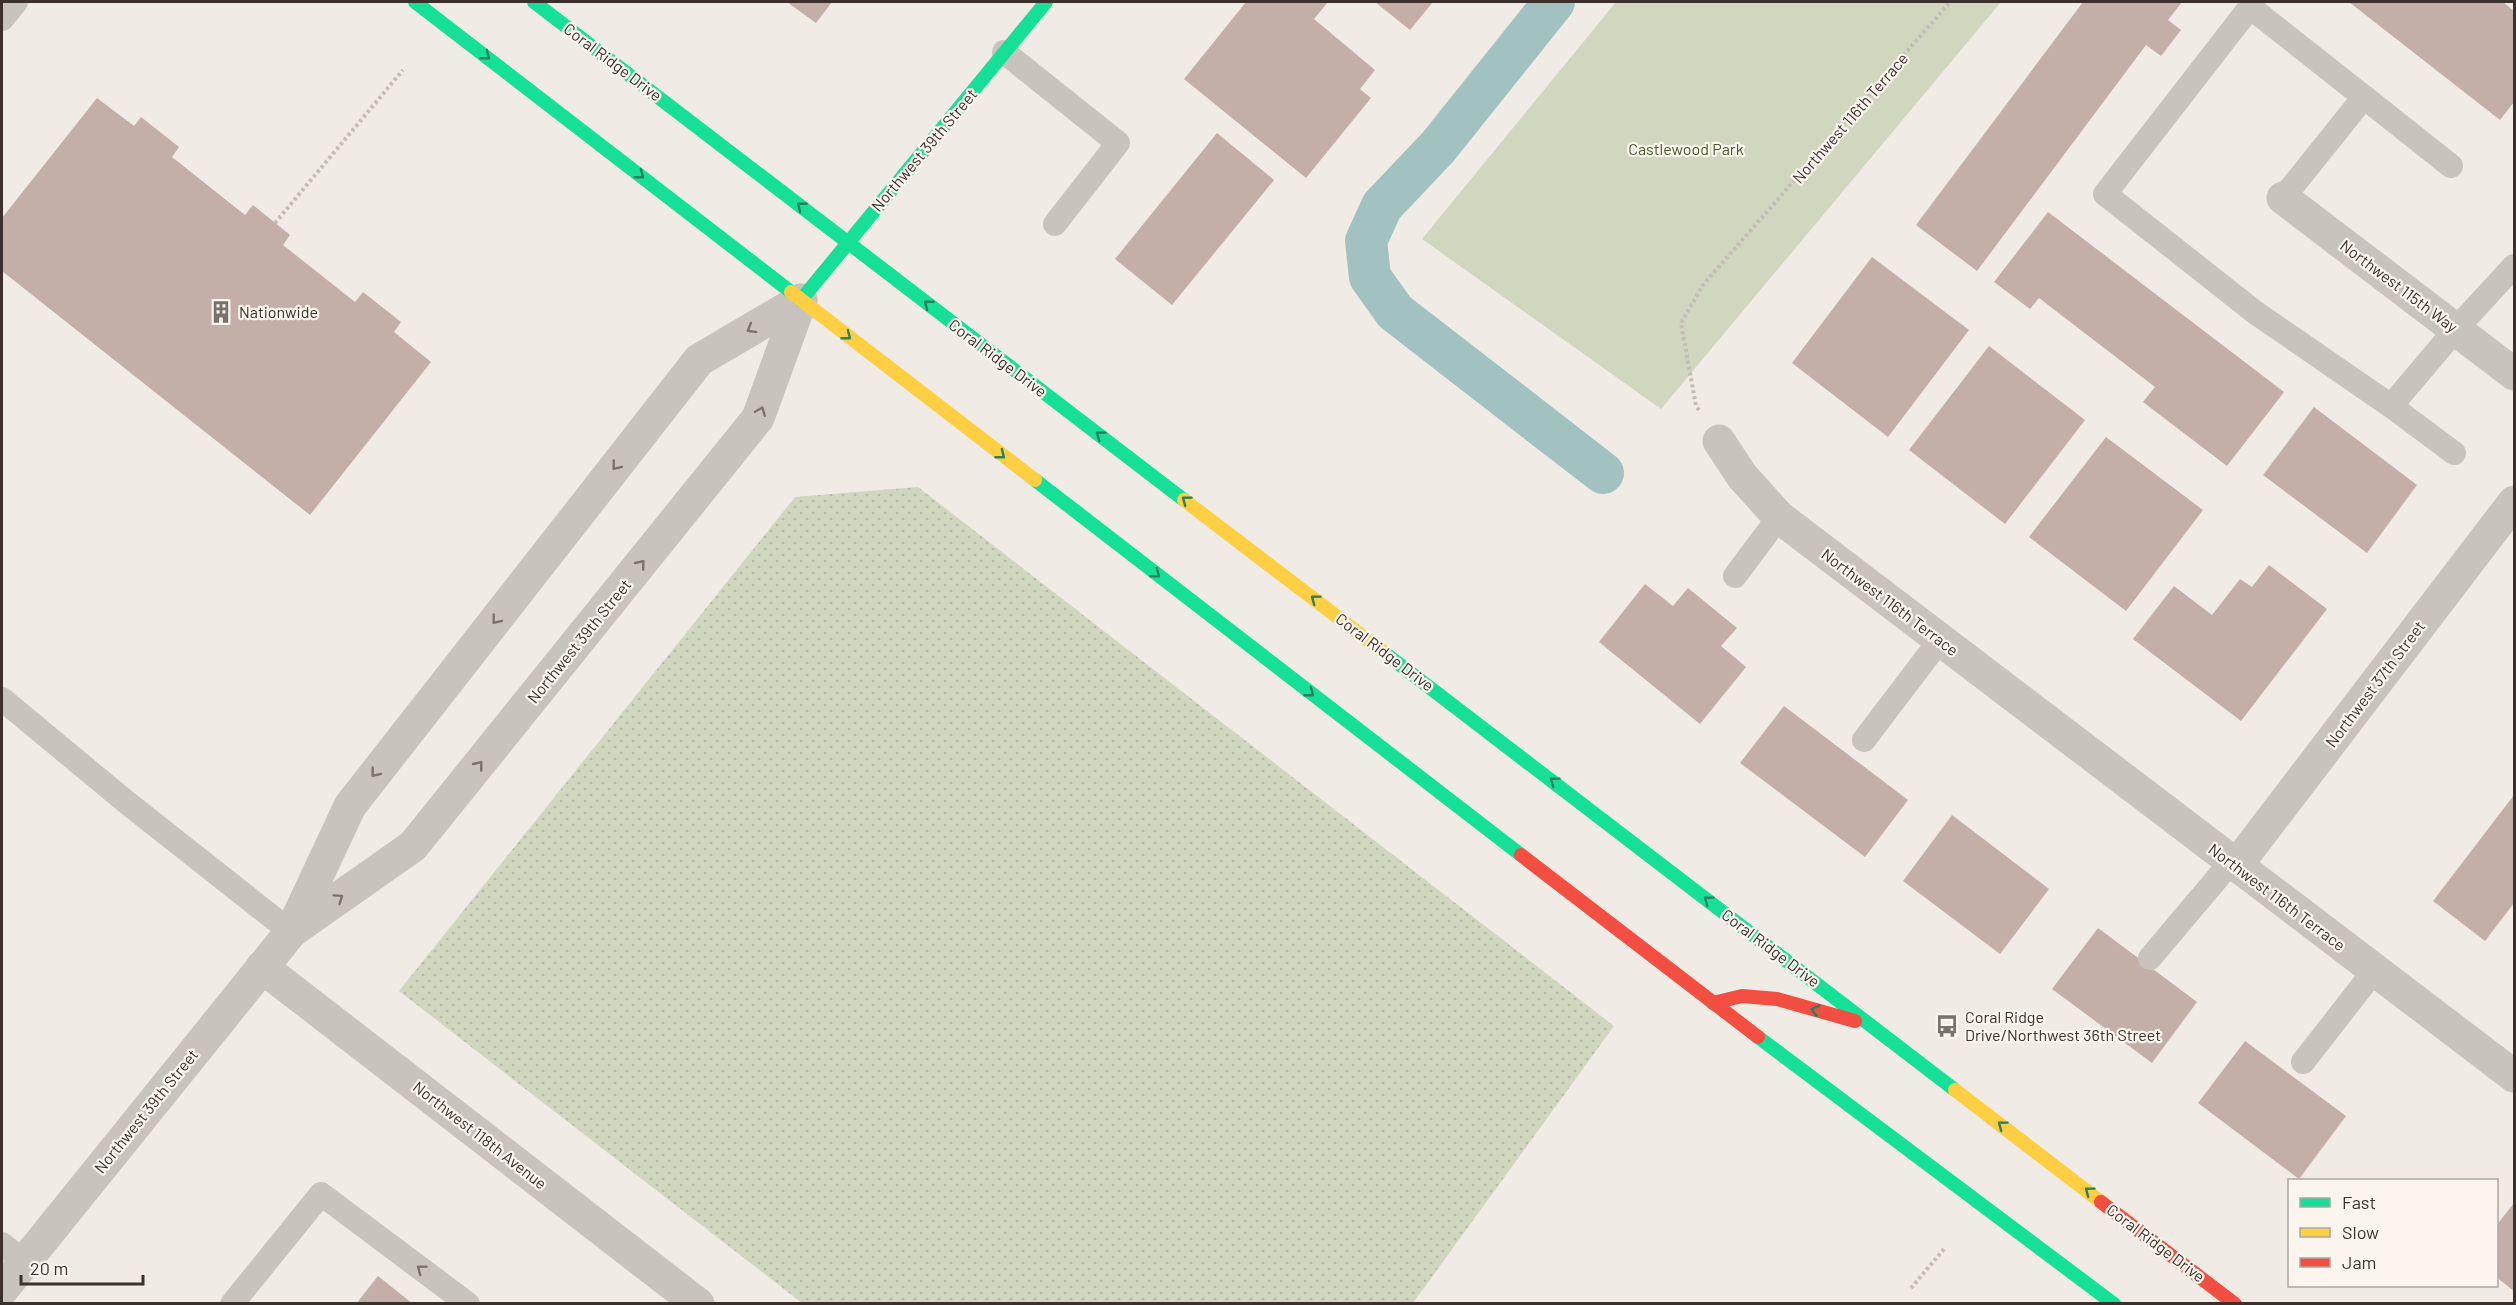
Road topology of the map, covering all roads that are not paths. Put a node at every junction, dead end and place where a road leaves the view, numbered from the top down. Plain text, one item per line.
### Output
1 (16, 2) edge
2 (415, 2) edge
3 (534, 2) edge
4 (1046, 2) edge
5 (2252, 4) edge
6 (2, 19) edge
7 (1004, 52) junction
8 (2364, 97) junction
9 (2451, 166) dead end
10 (2283, 198) joint
11 (1055, 224) dead end
12 (848, 242) junction
13 (2514, 266) edge
14 (801, 300) junction
15 (2456, 329) junction
16 (2514, 374) edge
17 (2391, 406) junction
18 (1719, 441) road end
19 (2454, 453) dead end
20 (2514, 502) edge
21 (1779, 517) junction
22 (1735, 576) dead end
23 (1940, 640) junction
24 (2, 699) edge
25 (1864, 740) dead end
26 (2233, 864) junction
27 (291, 932) junction
28 (2150, 958) dead end
29 (262, 967) junction
30 (2374, 972) junction
31 (1713, 1003) junction
32 (1871, 1025) junction
33 (2303, 1062) dead end
34 (2514, 1076) edge
35 (13, 1253) edge
36 (2, 1290) edge
37 (232, 1304) edge
38 (468, 1304) edge
39 (698, 1304) edge
40 (2114, 1304) edge
41 (2235, 1304) edge

1 - 6 lane
2 -> 14 main road
12 -> 3 main road, Coral Ridge Drive
4 - 7 main road, Northwest 39th Street
5 - 8 lane
5 - 17 lane
7 - 11 lane
7 - 12 main road, Northwest 39th Street
8 - 9 lane
8 - 10 lane
10 - 15 street, Northwest 115th Way
12 - 14 main road, Northwest 39th Street
32 -> 12 main road, Coral Ridge Drive
13 - 15 lane
14 -> 27 street, Northwest 39th Street
27 -> 14 street, Northwest 39th Street
14 -> 31 main road
15 - 16 street, Northwest 115th Way
15 - 17 lane
17 - 19 lane
18 - 21 street, Northwest 116th Terrace
20 - 26 street, Northwest 37th Street
21 - 22 lane
21 - 23 street, Northwest 116th Terrace
23 - 25 lane
23 - 26 street, Northwest 116th Terrace
24 - 27 lane
26 - 28 lane
26 - 30 street, Northwest 116th Terrace
27 - 29 street, Northwest 39th Street
29 - 35 street, Northwest 39th Street
29 - 39 street, Northwest 118th Avenue
30 - 33 lane
30 - 34 street, Northwest 116th Terrace
32 -> 31 main road
31 - 40 main road
41 -> 32 main road, Coral Ridge Drive
35 - 36 street, Northwest 39th Street
38 -> 37 lane

